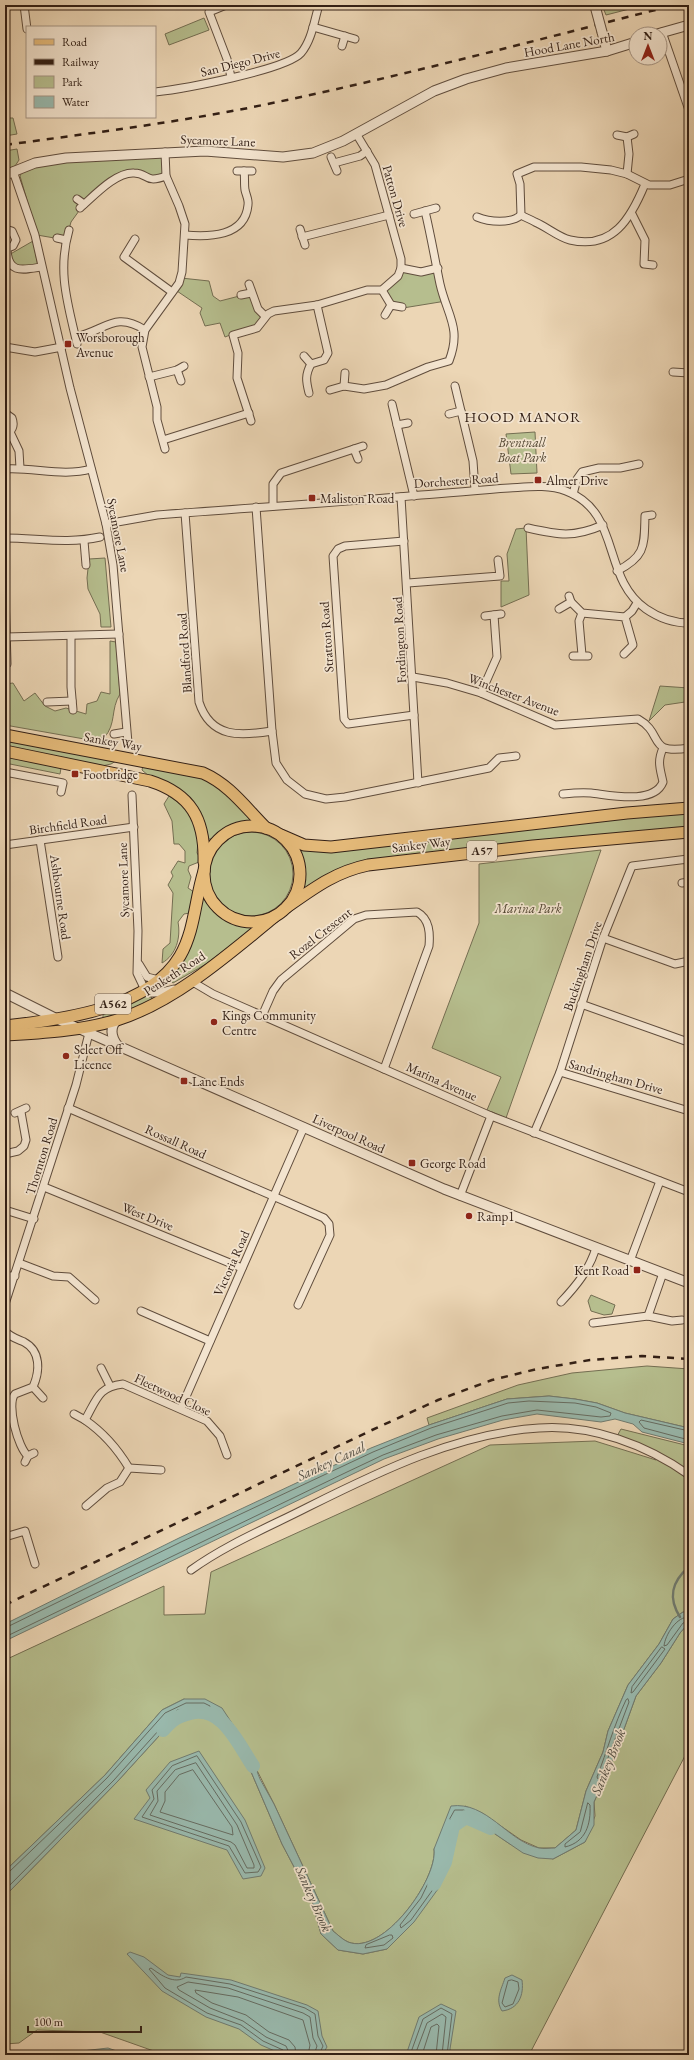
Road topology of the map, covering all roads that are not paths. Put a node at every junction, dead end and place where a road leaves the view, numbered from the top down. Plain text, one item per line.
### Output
1 (24, 5) edge
2 (226, 5) edge
3 (319, 5) edge
4 (595, 6) edge
5 (689, 24) edge
6 (27, 26) edge
7 (313, 27) junction
8 (668, 31) edge
9 (345, 36) junction
10 (355, 39) dead end
11 (628, 44) edge
12 (342, 46) dead end
13 (607, 51) junction
14 (668, 54) edge
15 (506, 68) joint
16 (231, 77) junction
17 (156, 92) edge
18 (689, 110) edge
19 (357, 135) junction
20 (617, 135) dead end
21 (367, 151) junction
22 (165, 152) junction
23 (237, 171) dead end
24 (337, 171) dead end
25 (9, 173) edge
26 (627, 174) junction
27 (166, 176) junction
28 (689, 179) edge
29 (645, 184) junction
30 (77, 199) dead end
31 (436, 208) dead end
32 (425, 211) junction
33 (414, 214) dead end
34 (632, 214) junction
35 (389, 215) junction
36 (521, 215) junction
37 (477, 217) dead end
38 (5, 229) edge
39 (300, 229) dead end
40 (69, 230) dead end
41 (185, 235) junction
42 (57, 238) dead end
43 (135, 239) dead end
44 (66, 240) junction
45 (6, 249) edge
46 (117, 253) dead end
47 (124, 258) junction
48 (653, 265) dead end
49 (41, 267) junction
50 (401, 268) junction
51 (438, 268) junction
52 (249, 284) dead end
53 (382, 290) junction
54 (172, 292) junction
55 (251, 293) junction
56 (241, 295) dead end
57 (317, 305) junction
58 (391, 305) junction
59 (402, 307) dead end
60 (385, 315) dead end
61 (265, 316) junction
62 (145, 330) junction
63 (233, 335) junction
64 (225, 337) dead end
65 (5, 347) edge
66 (62, 347) junction
67 (304, 356) dead end
68 (311, 364) junction
69 (184, 366) dead end
70 (177, 370) junction
71 (673, 372) dead end
72 (345, 373) dead end
73 (689, 373) edge
74 (149, 377) junction
75 (181, 381) dead end
76 (344, 386) junction
77 (455, 386) dead end
78 (330, 390) dead end
79 (309, 393) dead end
80 (392, 404) dead end
81 (461, 411) junction
82 (5, 413) edge
83 (449, 414) dead end
84 (408, 423) dead end
85 (397, 425) junction
86 (8, 433) edge
87 (163, 440) junction
88 (364, 446) dead end
89 (165, 449) dead end
90 (354, 449) junction
91 (358, 459) dead end
92 (639, 464) dead end
93 (20, 468) junction
94 (5, 469) edge
95 (91, 469) junction
96 (475, 490) junction
97 (573, 494) junction
98 (402, 496) junction
99 (414, 496) junction
100 (273, 506) junction
101 (256, 507) junction
102 (185, 513) junction
103 (652, 515) dead end
104 (106, 524) junction
105 (603, 525) junction
106 (528, 528) dead end
107 (5, 538) edge
108 (100, 538) dead end
109 (84, 541) junction
110 (404, 542) junction
111 (498, 560) dead end
112 (86, 565) dead end
113 (617, 571) junction
114 (408, 583) junction
115 (5, 591) edge
116 (638, 603) junction
117 (560, 609) dead end
118 (582, 613) junction
119 (485, 616) dead end
120 (625, 617) junction
121 (689, 623) edge
122 (119, 634) junction
123 (72, 636) junction
124 (6, 637) junction
125 (624, 654) dead end
126 (572, 656) dead end
127 (7, 664) dead end
128 (413, 677) junction
129 (481, 693) junction
130 (72, 701) junction
131 (47, 702) dead end
132 (73, 710) dead end
133 (414, 715) junction
134 (272, 731) junction
135 (126, 732) junction
136 (114, 734) dead end
137 (5, 736) edge
138 (128, 743) dead end
139 (664, 748) junction
140 (689, 748) edge
141 (5, 751) edge
142 (516, 756) dead end
143 (129, 758) junction
144 (5, 772) edge
145 (131, 776) junction
146 (418, 783) junction
147 (61, 792) dead end
148 (563, 794) dead end
149 (132, 795) dead end
150 (689, 808) edge
151 (134, 827) junction
152 (266, 828) junction
153 (689, 832) edge
154 (281, 835) junction
155 (40, 840) junction
156 (5, 845) edge
157 (689, 866) edge
158 (204, 870) junction
159 (287, 907) junction
160 (274, 917) junction
161 (604, 938) junction
162 (58, 957) dead end
163 (689, 961) edge
164 (138, 964) junction
165 (159, 980) junction
166 (190, 982) junction
167 (145, 990) junction
168 (5, 993) edge
169 (581, 1004) junction
170 (262, 1016) junction
171 (57, 1020) junction
172 (118, 1020) junction
173 (5, 1026) edge
174 (84, 1031) junction
175 (5, 1035) edge
176 (688, 1042) edge
177 (118, 1046) junction
178 (384, 1069) junction
179 (560, 1072) junction
180 (68, 1108) junction
181 (21, 1111) dead end
182 (689, 1111) edge
183 (492, 1116) junction
184 (304, 1127) junction
185 (534, 1132) junction
186 (5, 1154) edge
187 (660, 1181) junction
188 (44, 1187) junction
189 (689, 1192) edge
190 (460, 1196) junction
191 (273, 1197) junction
192 (5, 1210) edge
193 (34, 1219) junction
194 (596, 1248) junction
195 (630, 1261) junction
196 (19, 1263) junction
197 (242, 1268) junction
198 (663, 1273) junction
199 (5, 1276) edge
200 (15, 1276) junction
201 (689, 1283) edge
202 (95, 1300) dead end
203 (561, 1302) dead end
204 (5, 1304) edge
205 (298, 1306) dead end
206 (141, 1310) dead end
207 (648, 1316) junction
208 (682, 1320) dead end
209 (593, 1323) dead end
210 (5, 1331) edge
211 (210, 1341) junction
212 (101, 1368) dead end
213 (110, 1386) junction
214 (34, 1387) junction
215 (43, 1398) dead end
216 (181, 1408) junction
217 (74, 1414) dead end
218 (85, 1420) junction
219 (227, 1455) dead end
220 (29, 1457) dead end
221 (129, 1468) junction
222 (161, 1470) dead end
223 (689, 1475) edge
224 (86, 1506) dead end
225 (5, 1537) edge
226 (35, 1564) dead end
227 (191, 1570) dead end

1 - 6 street
2 - 16 street
3 - 7 street, San Diego Drive
4 - 13 street, bridge
5 - 8 street
7 - 9 street
7 - 16 street, San Diego Drive
9 - 10 street
9 - 12 street
11 - 13 street, Hood Lane North
13 - 15 street, Hood Lane North
14 - 18 street
15 - 19 street, Sycamore Lane
16 - 17 street, San Diego Drive
19 - 21 street, Patton Drive
19 - 22 street, Sycamore Lane
20 - 26 street
21 - 24 street
21 - 35 street, Patton Drive
22 - 25 street, Sycamore Lane
22 - 27 street
23 - 41 street
25 - 49 street, Sycamore Lane
26 - 29 street
26 - 36 street
27 - 30 street
27 - 41 street
28 - 29 street
29 - 34 street
31 - 32 street
32 - 33 street
32 - 51 street
34 - 36 street
34 - 48 street
35 - 39 street
35 - 50 street, Patton Drive
36 - 37 street
38 - 45 street
40 - 44 street
41 - 54 street
42 - 44 street
43 - 47 street
44 - 62 street
45 - 49 street
46 - 47 street
47 - 54 street
49 - 66 street, Sycamore Lane
50 - 51 street
50 - 53 street
51 - 76 street
52 - 55 street
53 - 57 street
53 - 58 street
54 - 62 street
55 - 56 street
55 - 61 street
57 - 61 street
57 - 68 street
58 - 59 street
58 - 60 street
61 - 63 street
62 - 74 street
63 - 64 street
63 - 87 street
65 - 66 street
66 - 95 street, Sycamore Lane
67 - 68 street
68 - 79 street
69 - 70 street
70 - 74 street
70 - 75 street
71 - 73 street
72 - 76 street
74 - 87 street
76 - 78 street
77 - 81 street
80 - 85 street
81 - 83 street
81 - 96 street
82 - 86 street
84 - 85 street
85 - 99 street
86 - 93 street
87 - 89 street
88 - 90 street
90 - 91 street
90 - 100 street
92 - 97 street
93 - 94 street
93 - 95 street
95 - 104 street, Sycamore Lane
96 - 97 street, Dorchester Road
96 - 99 street, Dorchester Road
97 - 105 street, Dorchester Road
98 - 99 street, Dorchester Road
98 - 100 street, Dorchester Road
98 - 110 street, Fordington Road
100 - 101 street, Dorchester Road
101 - 102 street, Dorchester Road
101 - 134 street
102 - 104 street, Dorchester Road
102 - 134 street, Blandford Road
103 - 113 street
104 - 122 street, Sycamore Lane
105 - 106 street
105 - 113 street, Dorchester Road
107 - 109 street
108 - 109 street
109 - 112 street
110 - 114 street, Fordington Road
110 - 133 street, Stratton Road
111 - 114 street
113 - 116 street, Dorchester Road
114 - 128 street, Fordington Road
115 - 124 street
116 - 120 street
116 - 121 street, Dorchester Road
117 - 118 street
118 - 120 street
118 - 126 street
119 - 129 street
120 - 125 street
122 - 123 street
122 - 135 street, Sycamore Lane
123 - 124 street
123 - 130 street
124 - 127 street
128 - 129 street, Winchester Avenue
128 - 133 street, Fordington Road
129 - 139 street, Winchester Avenue
130 - 131 street
130 - 132 street
133 - 146 street, Fordington Road
134 - 146 street
135 - 136 street
135 - 138 street, Sycamore Lane
137 - 143 main road, Sankey Way / A57
139 - 140 street
139 - 148 street
141 - 145 main road, A57
142 - 146 street
143 - 145 main road
143 - 152 main road, Sankey Way / A57
144 - 147 street
145 - 158 main road, A57
149 - 151 street, Sycamore Lane
150 - 154 main road, Sankey Way / A57
151 - 155 street, Birchfield Road
151 - 164 street, Sycamore Lane
152 - 154 main road, A57
152 - 158 main road, A57
153 - 159 main road, Sankey Way / A57
154 - 159 main road, A57
155 - 156 street, Birchfield Road
155 - 162 street, Ashbourne Road
157 - 161 street, Buckingham Drive
158 - 160 main road, A57
158 - 165 main road, Penketh Road / A562
159 - 160 main road, A57
160 - 166 main road, Penketh Road / A562
161 - 163 street
161 - 169 street, Buckingham Drive
164 - 165 street
164 - 167 street, Sycamore Lane
165 - 167 main road, Penketh Road / A562
166 - 167 street
166 - 170 street, Marina Avenue
166 - 172 main road, Penketh Road / A562
167 - 171 main road, Penketh Road / A562
168 - 171 street, Liverpool Road
169 - 176 street
169 - 179 street, Buckingham Drive
170 - 178 street, Marina Avenue
170 - 178 street, Rozel Crescent
171 - 173 main road, Penketh Road / A562
171 - 174 street, Liverpool Road
172 - 174 main road, Penketh Road / A562
172 - 177 street
174 - 175 main road, Penketh Road / A562
174 - 177 street, Liverpool Road
174 - 180 street, Thornton Road
177 - 184 street, Liverpool Road
178 - 183 street, Marina Avenue
179 - 182 street, Sandringham Drive
179 - 185 street, Buckingham Drive
180 - 188 street, Thornton Road
180 - 191 street, Rossall Road
181 - 186 street
183 - 185 street, Marina Avenue
183 - 190 street
184 - 190 street, Liverpool Road
184 - 191 street, Victoria Road
185 - 187 street, Marina Avenue
187 - 189 street, Marina Avenue
187 - 195 street
188 - 193 street, Thornton Road
188 - 197 street, West Drive
190 - 194 street, Liverpool Road
191 - 197 street, Victoria Road
191 - 205 street, Rossall Road
192 - 193 street
193 - 196 street, Thornton Road
194 - 195 street, Liverpool Road
194 - 203 street
195 - 198 street, Liverpool Road
196 - 200 street, Thornton Road
196 - 202 street
197 - 211 street, Victoria Road
198 - 201 street, Liverpool Road
198 - 207 street
199 - 200 street
200 - 204 street, Thornton Road
206 - 211 street
207 - 208 street
207 - 209 street
210 - 214 street
211 - 216 street, Victoria Road
212 - 213 street
213 - 216 street, Fleetwood Close
213 - 218 street
214 - 215 street
214 - 220 street
216 - 219 street, Fleetwood Close
217 - 218 street
218 - 221 street
221 - 222 street
221 - 224 street
223 - 227 street
225 - 226 street

